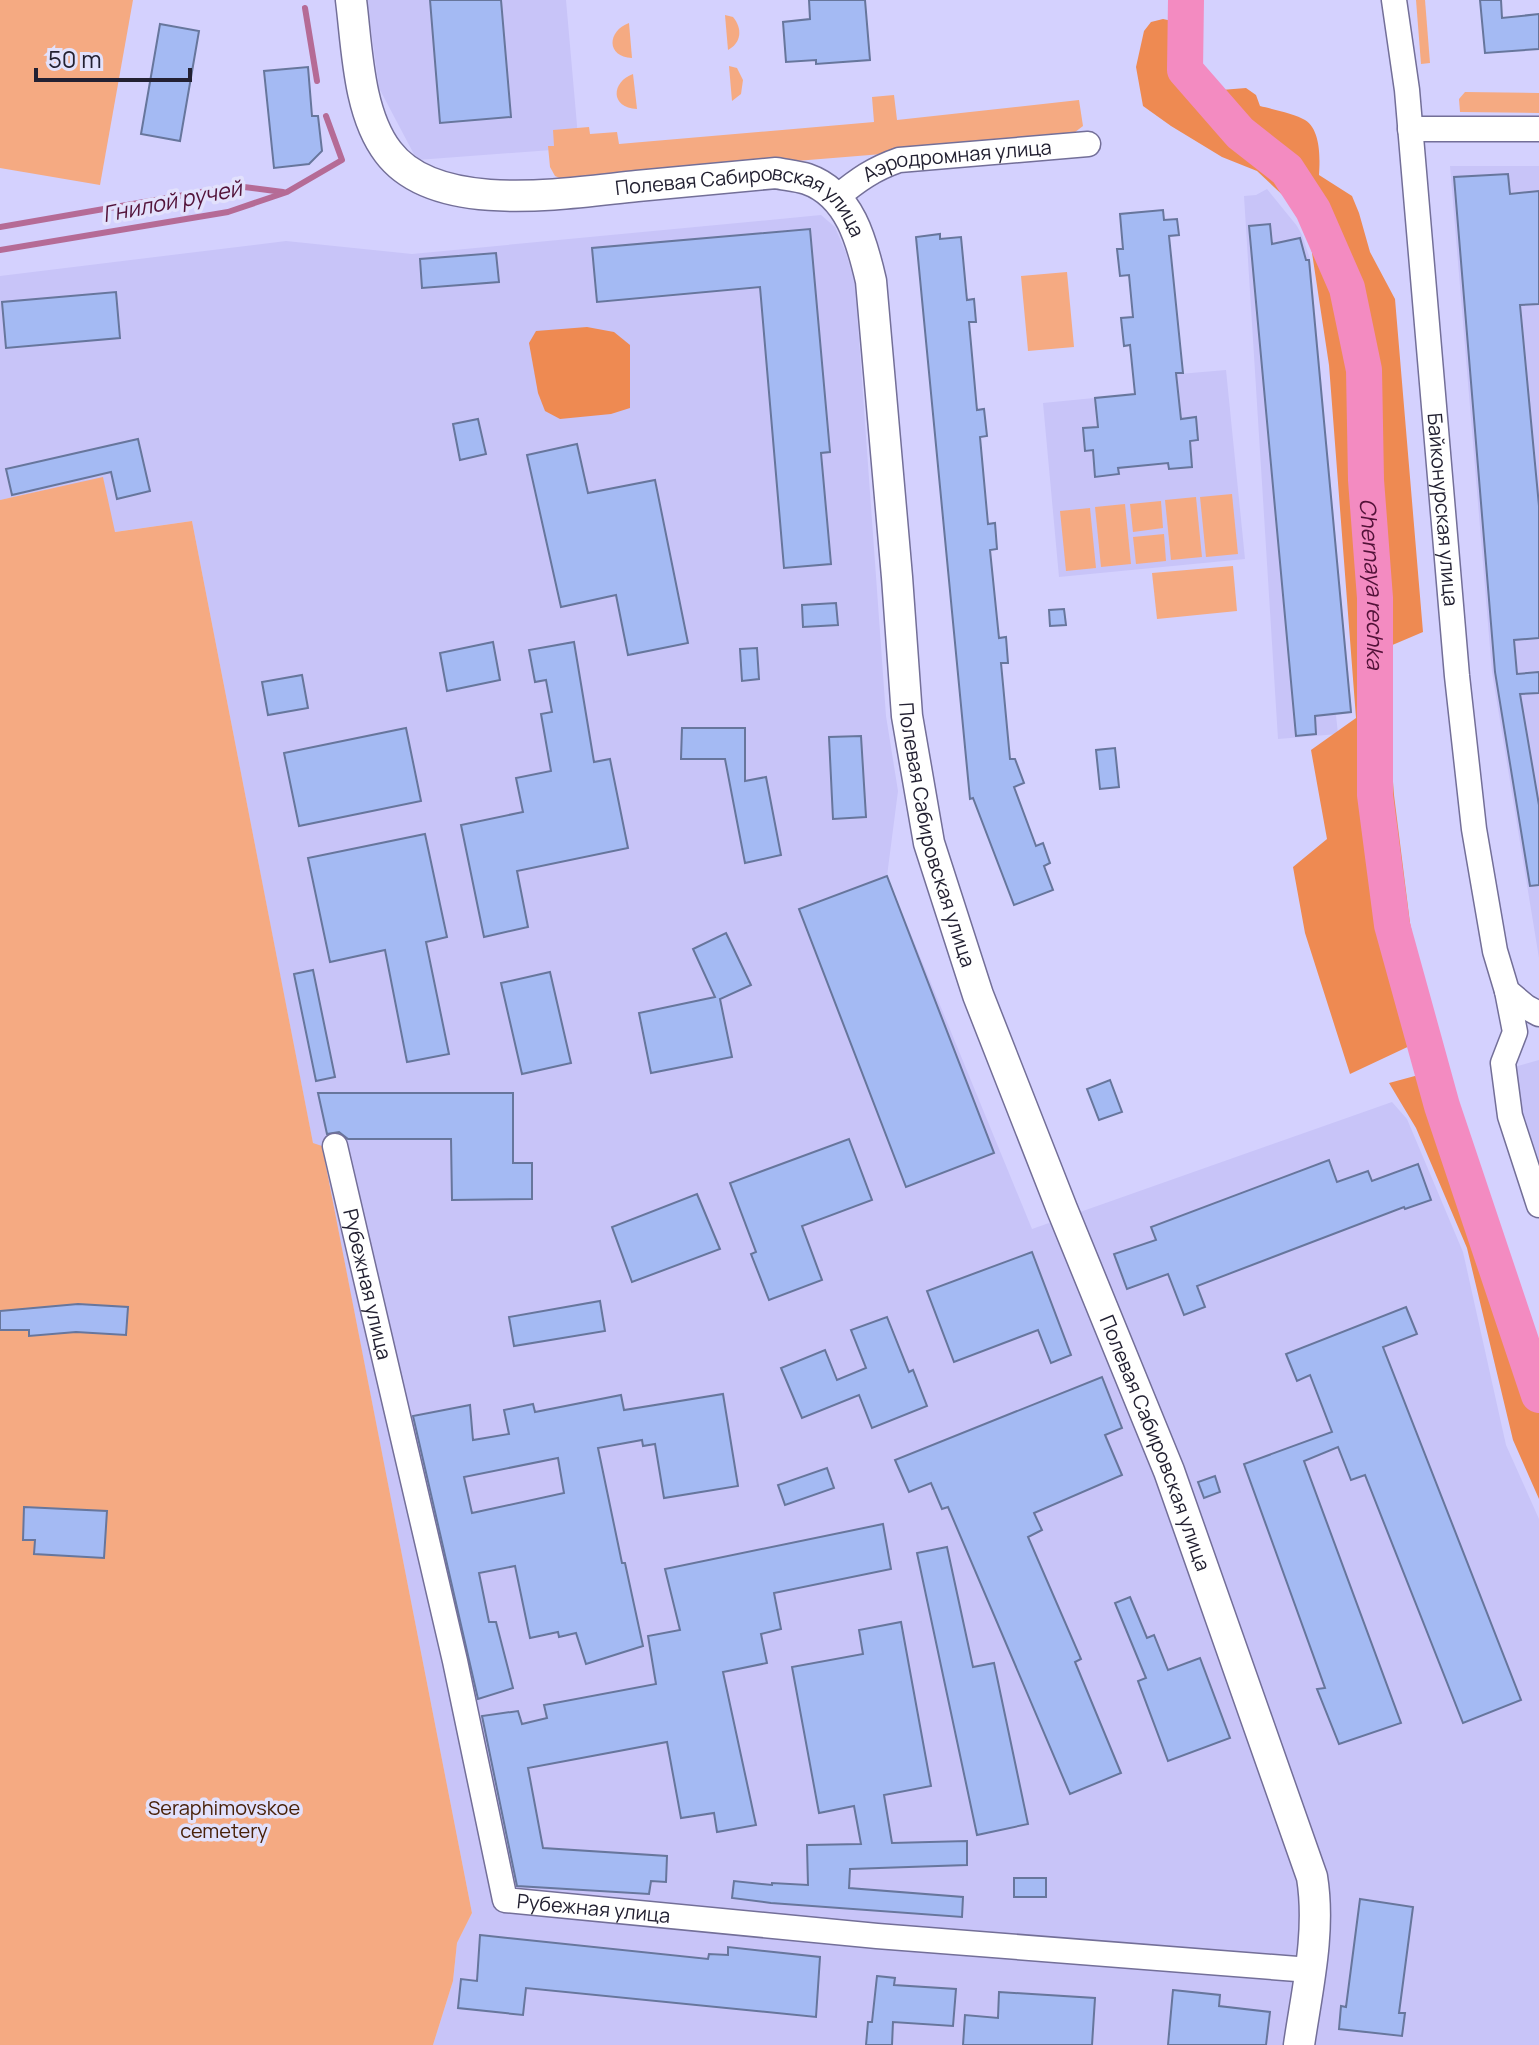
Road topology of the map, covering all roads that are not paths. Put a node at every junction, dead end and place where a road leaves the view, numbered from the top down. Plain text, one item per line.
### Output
1 (351, 0) edge
2 (1394, 0) edge
3 (1410, 129) junction
4 (1539, 129) edge
5 (1088, 144) dead end
6 (837, 197) junction
7 (1528, 1007) edge
8 (1515, 1032) junction
9 (335, 1146) dead end
10 (1539, 1205) edge
11 (1310, 1970) junction
12 (1299, 2045) edge

1 - 6 street, Полевая Сабировская улица
2 - 3 street, Байконурская улица
3 - 4 street
3 - 7 street, Байконурская улица
5 - 6 street, Аэродромная улица
6 - 11 street, Полевая Сабировская улица
7 - 8 street, Байконурская улица
7 - 8 street
8 - 10 street
9 - 11 street, Рубежная улица
11 - 12 street, Полевая Сабировская улица

